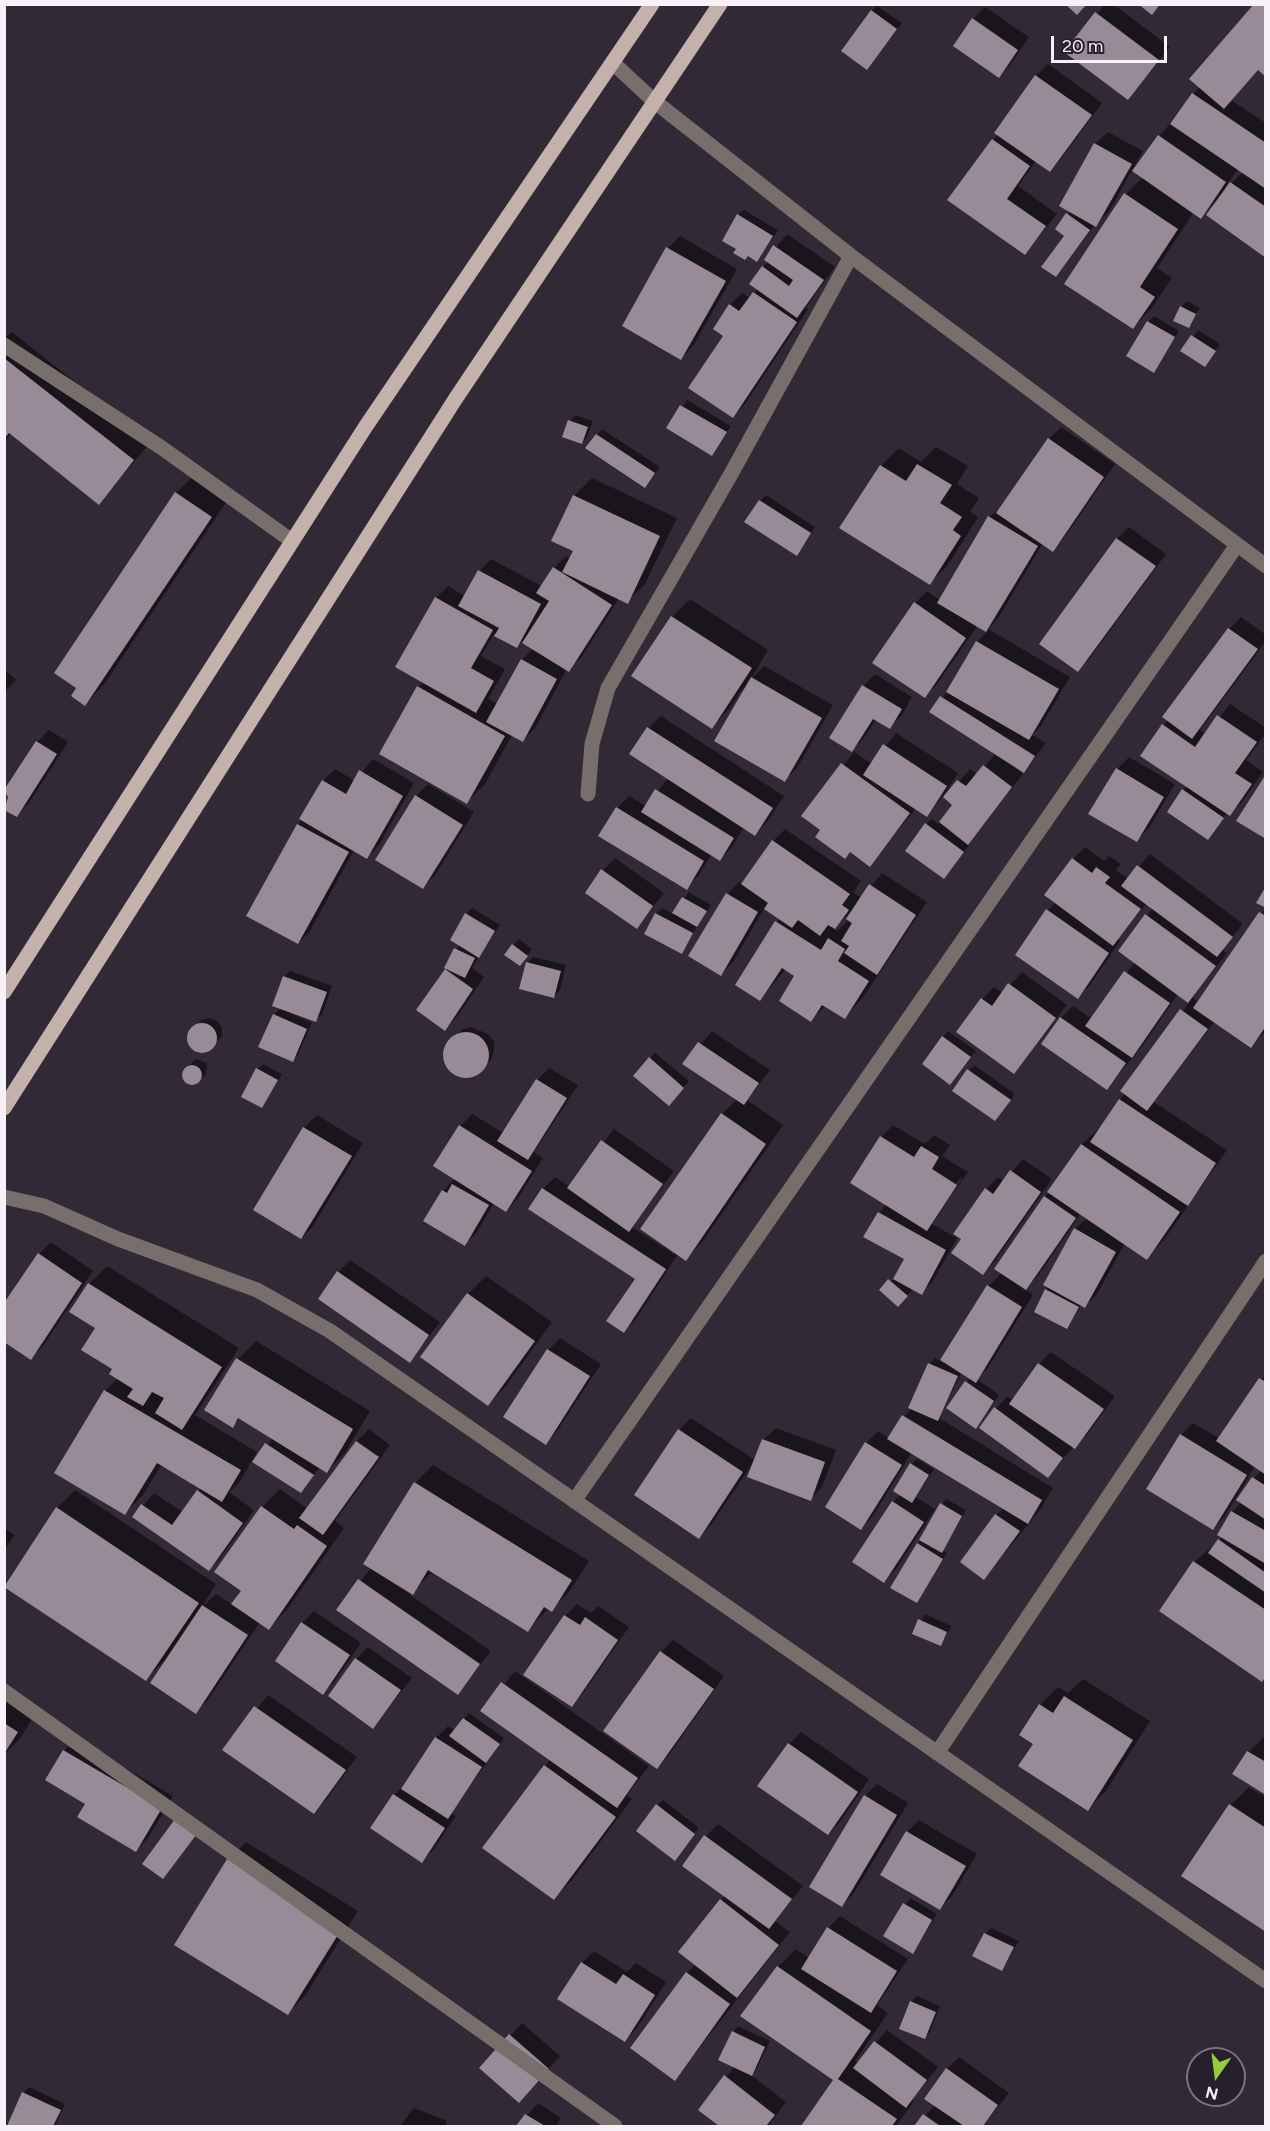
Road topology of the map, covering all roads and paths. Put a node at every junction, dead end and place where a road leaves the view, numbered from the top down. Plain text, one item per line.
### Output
1 (652, 4) edge
2 (720, 4) edge
3 (614, 63) junction
4 (654, 101) junction
5 (851, 256) junction
6 (4, 345) edge
7 (292, 541) junction
8 (1237, 545) junction
9 (1266, 566) edge
10 (588, 794) dead end
11 (4, 992) edge
12 (4, 1108) edge
13 (4, 1197) edge
14 (1266, 1261) edge
15 (574, 1501) junction
16 (4, 1691) edge
17 (937, 1753) junction
18 (1266, 1981) edge
19 (615, 2127) edge

1 - 3 main road
2 - 4 main road
3 - 4 street
3 - 7 main road
4 - 5 street
4 - 12 main road
5 - 8 street
5 - 10 street
6 - 7 street
7 - 11 main road
8 - 9 street
8 - 15 street
13 - 15 street
14 - 17 street
15 - 17 street
16 - 19 street
17 - 18 street

